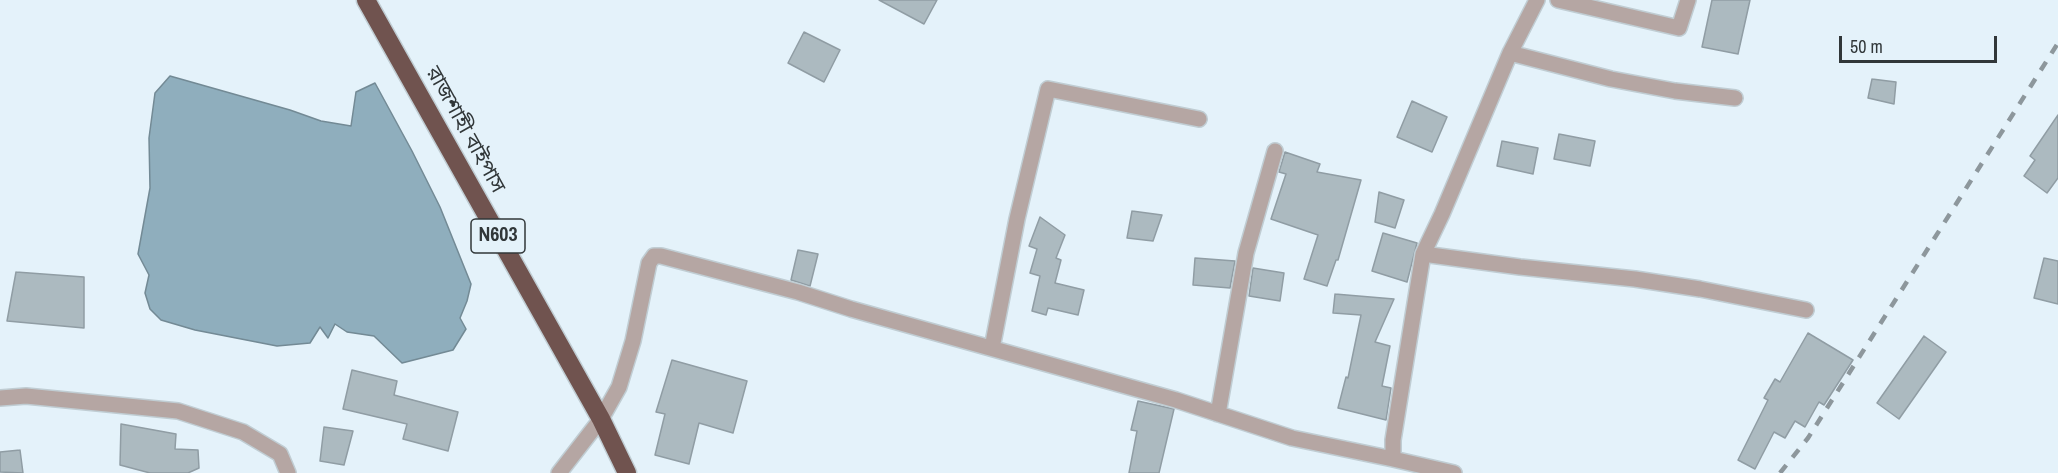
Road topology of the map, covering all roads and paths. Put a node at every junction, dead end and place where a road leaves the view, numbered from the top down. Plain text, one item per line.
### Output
1 (366, 0) edge
2 (1537, 0) edge
3 (1558, 0) edge
4 (1688, 0) edge
5 (1510, 53) junction
6 (1735, 98) dead end
7 (1198, 119) dead end
8 (1275, 151) dead end
9 (1423, 254) junction
10 (1806, 310) dead end
11 (992, 348) junction
12 (0, 398) edge
13 (1218, 414) junction
14 (601, 419) junction
15 (1393, 459) junction
16 (288, 473) edge
17 (559, 473) edge
18 (627, 473) edge
19 (1454, 473) edge

1 - 14 highway, রাজশাহী বাইপাস / N603
2 - 5 street
3 - 4 street
5 - 6 street
5 - 9 street
7 - 11 street
8 - 13 street
9 - 10 street
9 - 15 street
11 - 13 street
11 - 14 street
12 - 16 street
13 - 15 street
14 - 17 street
14 - 18 highway, রাজশাহী বাইপাস / N603
15 - 19 street

